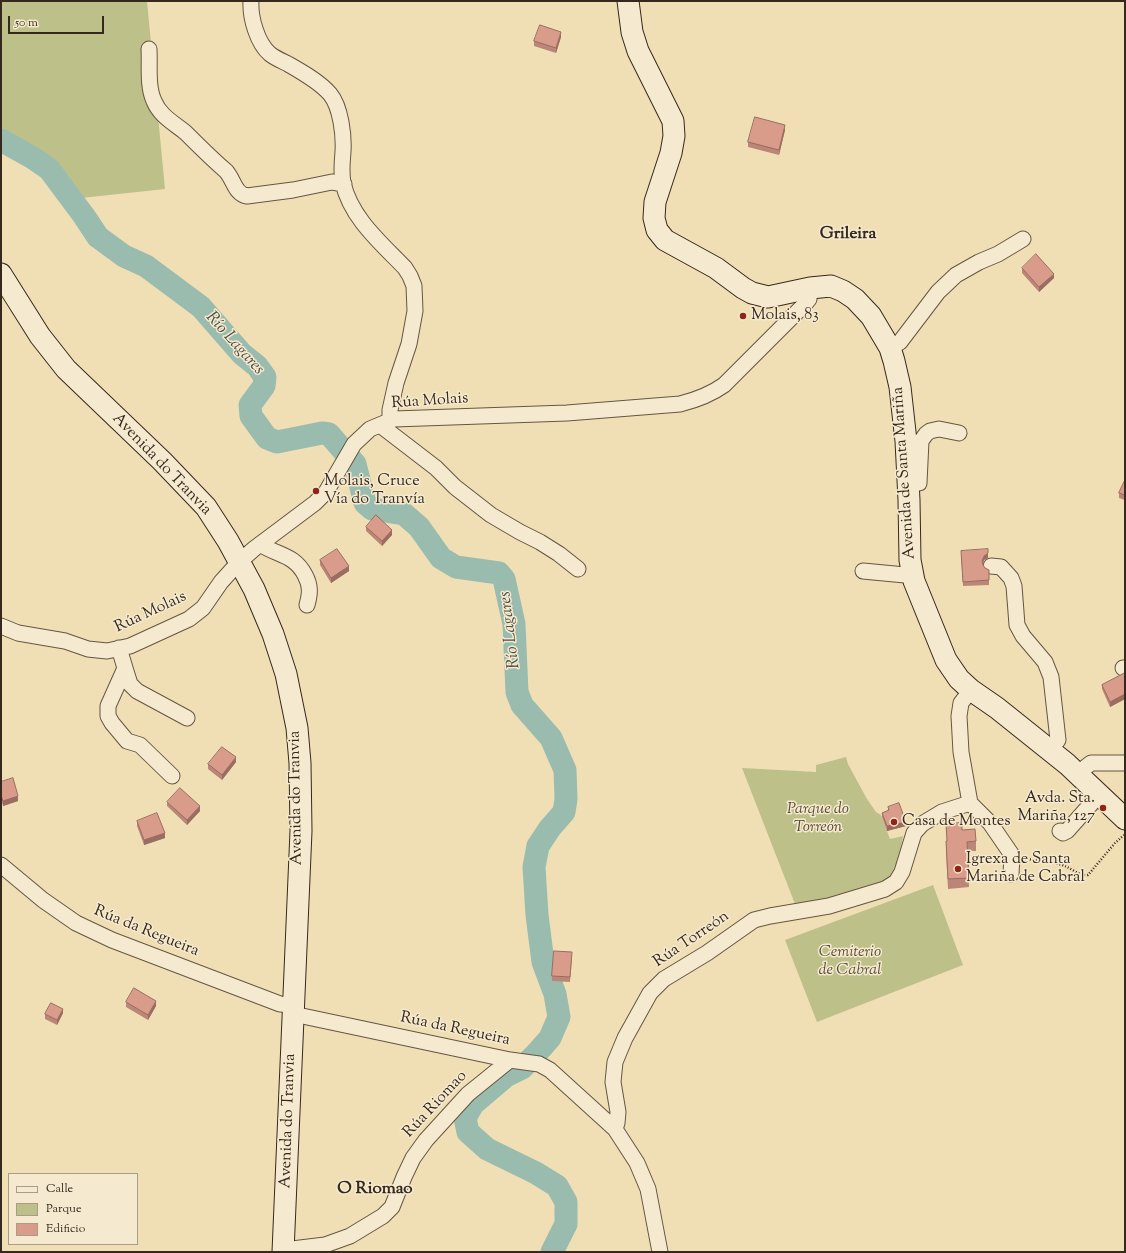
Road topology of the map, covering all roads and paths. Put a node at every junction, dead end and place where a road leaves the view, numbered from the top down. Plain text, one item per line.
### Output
1 (250, 1) edge
2 (628, 1) edge
3 (149, 49) dead end
4 (344, 184) junction
5 (1023, 238) dead end
6 (1, 274) edge
7 (810, 288) junction
8 (890, 348) junction
9 (385, 423) junction
10 (958, 433) dead end
11 (908, 485) junction
12 (260, 544) junction
13 (239, 562) junction
14 (991, 566) dead end
15 (578, 569) dead end
16 (863, 571) dead end
17 (913, 573) junction
18 (307, 605) dead end
19 (1, 626) edge
20 (119, 648) junction
21 (125, 668) junction
22 (970, 690) junction
23 (187, 718) dead end
24 (1050, 750) junction
25 (1125, 762) edge
26 (1077, 774) junction
27 (172, 776) dead end
28 (1099, 795) junction
29 (970, 803) junction
30 (1125, 819) edge
31 (1060, 831) dead end
32 (1125, 834) edge
33 (1012, 855) junction
34 (1, 865) edge
35 (1011, 874) dead end
36 (293, 1010) junction
37 (517, 1061) junction
38 (615, 1129) junction
39 (284, 1250) edge
40 (660, 1252) edge

1 - 4 street
2 - 7 main road, Avenida de Santa Mariña
3 - 4 street
4 - 9 street
5 - 8 street
6 - 13 main road, Avenida do Tranvia
7 - 8 main road, Avenida de Santa Mariña
7 - 9 street, Rúa Molais
8 - 11 main road, Avenida de Santa Mariña
9 - 12 street, Rúa Molais
9 - 15 street
10 - 11 street
11 - 17 main road, Avenida de Santa Mariña
12 - 13 street, Rúa Molais
12 - 18 street
13 - 20 street, Rúa Molais
13 - 36 main road, Avenida do Tranvia
14 - 24 street
16 - 17 street
17 - 22 main road, Avenida de Santa Mariña
19 - 20 street, Rúa Molais
20 - 21 street
21 - 23 street
21 - 27 street
22 - 24 main road, Avenida de Santa Mariña
22 - 29 street
24 - 26 main road, Avenida de Santa Mariña
25 - 26 street
26 - 28 main road, Avenida de Santa Mariña
28 - 30 main road, Avenida de Santa Mariña
28 - 31 street
29 - 33 street
29 - 38 street, Rúa Torreón
32 - 33 path
33 - 35 street
34 - 36 street, Rúa da Regueira
36 - 37 street, Rúa da Regueira
36 - 39 main road, Avenida do Tranvia
37 - 38 street, Rúa da Regueira
37 - 39 street, Rúa Riomao
38 - 40 street

